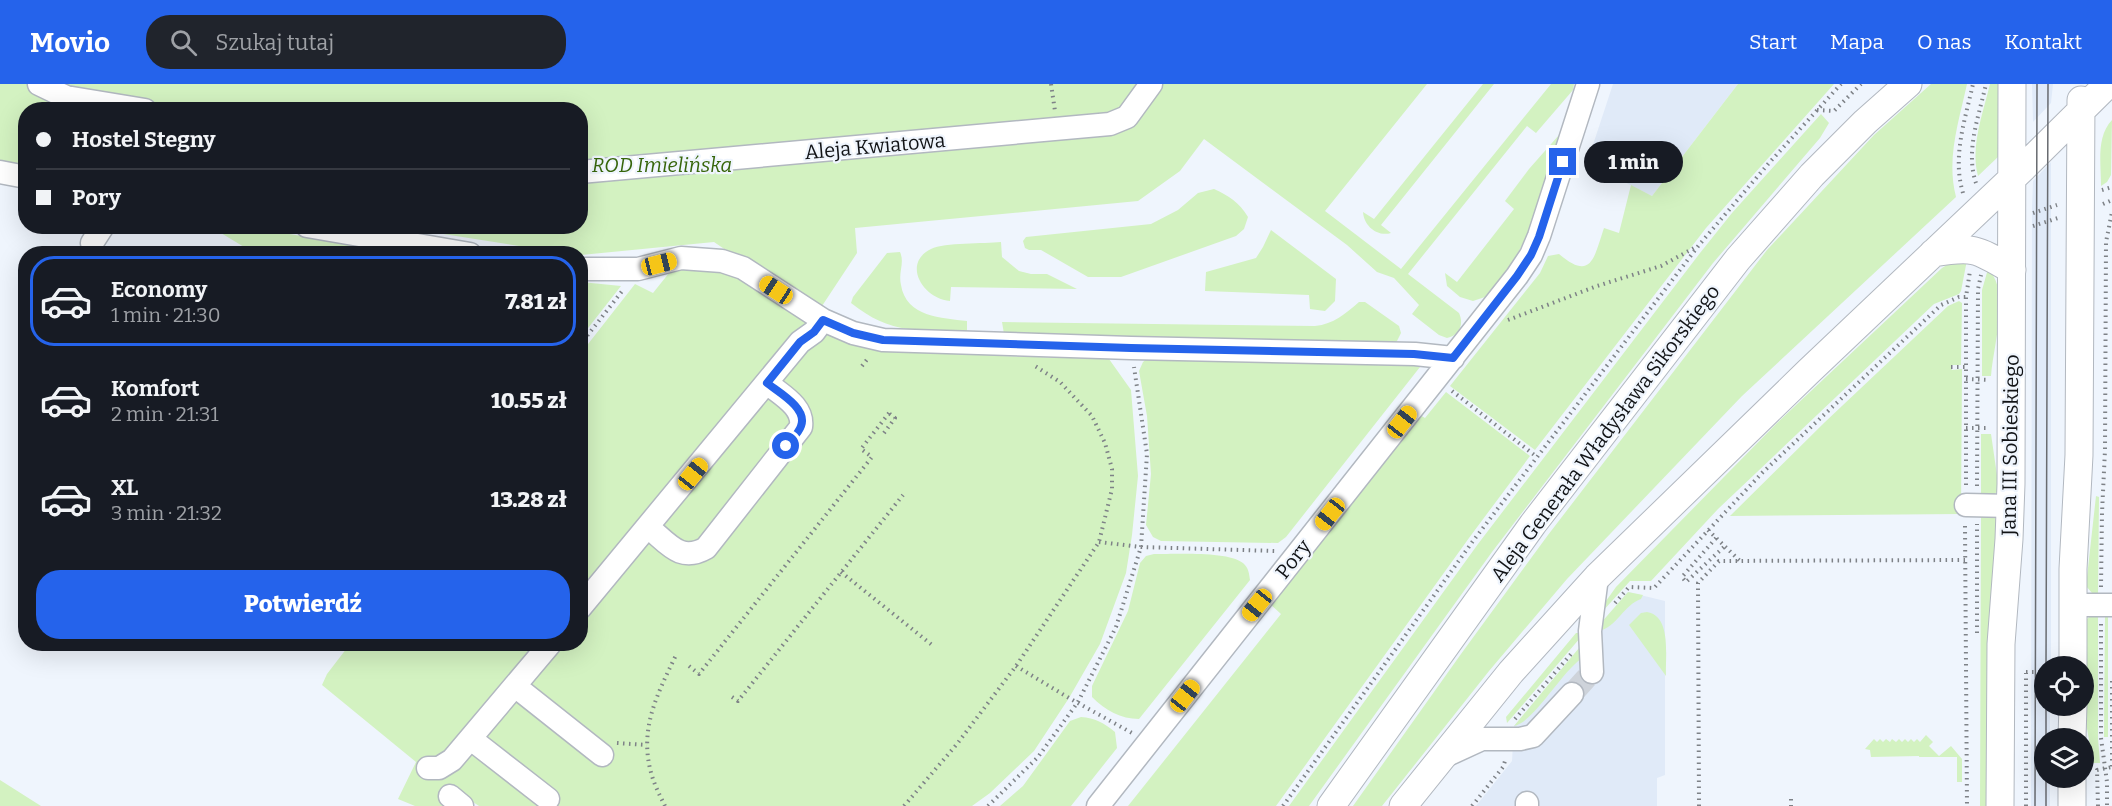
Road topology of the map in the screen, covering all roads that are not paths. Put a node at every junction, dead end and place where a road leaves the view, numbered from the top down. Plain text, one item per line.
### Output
1 (39, 84) edge
2 (1151, 84) edge
3 (1588, 84) edge
4 (1908, 84) edge
5 (2012, 84) edge
6 (2108, 84) edge
7 (2081, 97) edge
8 (65, 102) edge
9 (588, 171) edge
10 (0, 172) edge
11 (18, 175) edge
12 (2012, 179) junction
13 (354, 234) edge
14 (424, 246) edge
15 (1934, 253) junction
16 (588, 269) edge
17 (2012, 270) junction
18 (823, 320) junction
19 (1453, 358) junction
20 (767, 383) junction
21 (1971, 505) road end
22 (2011, 506) junction
23 (648, 527) junction
24 (1597, 577) junction
25 (588, 598) edge
26 (2073, 605) junction
27 (2105, 606) edge
28 (544, 651) edge
29 (2073, 656) edge
30 (1592, 672) dead end
31 (515, 686) junction
32 (1572, 694) tunnel mouth
33 (471, 738) junction
34 (602, 755) dead end
35 (1441, 758) junction
36 (428, 768) dead end
37 (2072, 788) edge
38 (548, 799) dead end
39 (1098, 806) edge
40 (1331, 806) edge
41 (1403, 806) edge
42 (2000, 806) edge
43 (2072, 806) edge

1 - 8 street
2 - 9 street, Aleja Kwiatowa
3 - 19 street, Pory
4 - 40 main road, Aleja Generała Władysława Sikorskiego
5 - 12 main road, Jana III Sobieskiego
6 - 7 main road
7 - 12 main road
7 - 26 main road
10 - 11 street
12 - 15 main road
12 - 17 main road, Jana III Sobieskiego
13 - 14 street
15 - 17 main road
15 - 24 main road
16 - 18 street
17 - 22 main road, Jana III Sobieskiego
18 - 19 street
18 - 20 street
19 - 39 street, Pory
20 - 23 street
20 - 23 street
21 - 22 street
22 - 42 main road, Jana III Sobieskiego
23 - 25 street
24 - 30 street
24 - 35 main road
26 - 27 street
26 - 29 main road
28 - 31 street
31 - 33 street
31 - 34 street
32 - 35 street
33 - 36 street
33 - 38 street
35 - 41 main road
37 - 43 main road

